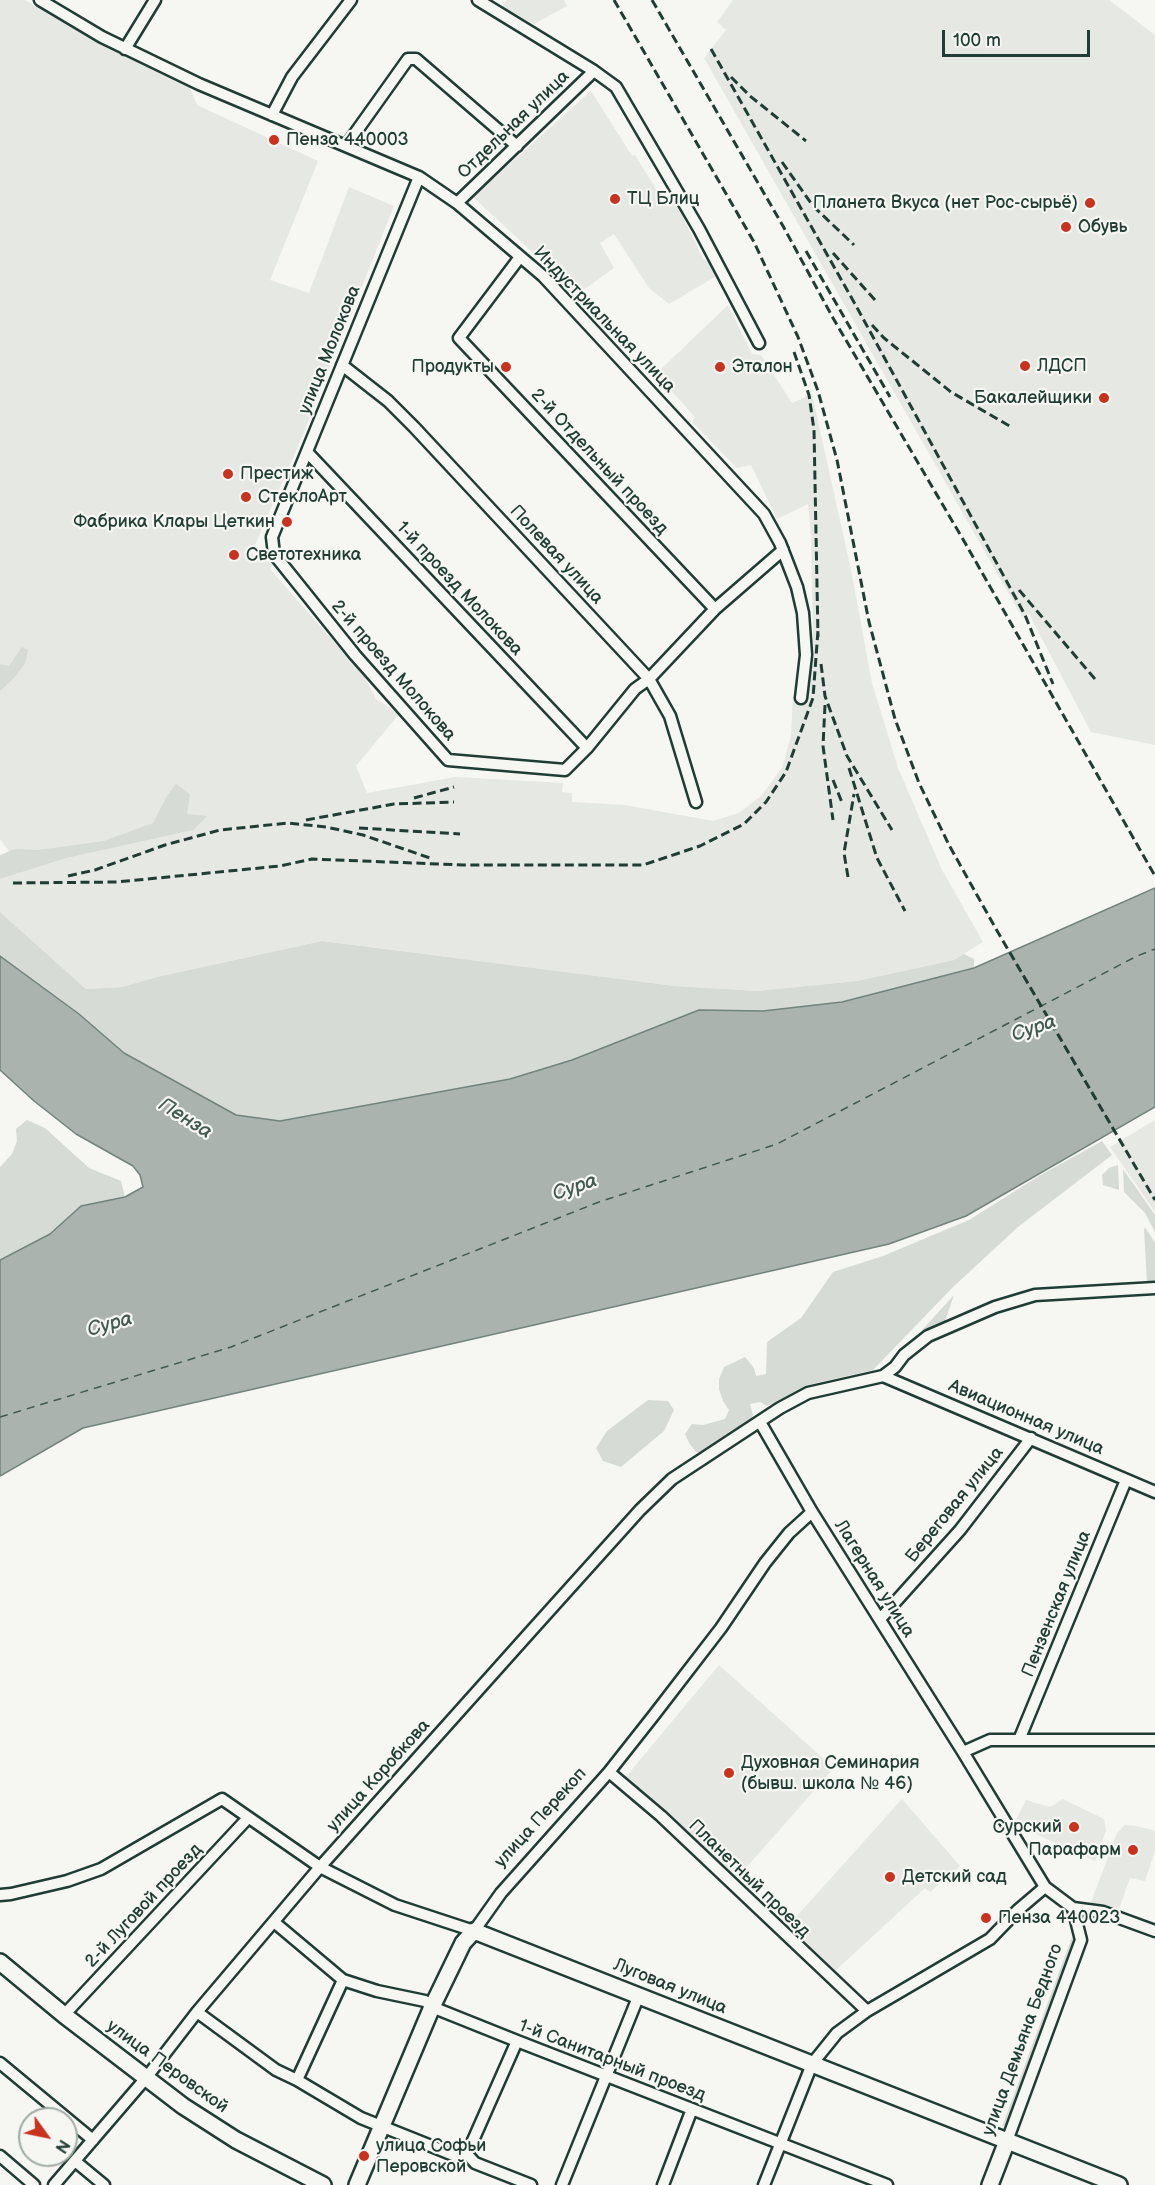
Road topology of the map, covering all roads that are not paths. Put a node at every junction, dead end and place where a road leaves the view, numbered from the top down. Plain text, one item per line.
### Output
1 (40, 0) edge
2 (155, 0) edge
3 (351, 0) edge
4 (478, 0) edge
5 (126, 49) junction
6 (594, 71) junction
7 (272, 115) junction
8 (346, 146) junction
9 (517, 146) junction
10 (419, 177) junction
11 (457, 203) junction
12 (520, 257) junction
13 (759, 343) dead end
14 (342, 365) junction
15 (307, 452) junction
16 (272, 537) joint
17 (783, 550) junction
18 (715, 609) junction
19 (649, 679) junction
20 (801, 698) dead end
21 (587, 748) junction
22 (696, 802) dead end
23 (1155, 1288) edge
24 (884, 1376) junction
25 (760, 1422) junction
26 (1031, 1438) junction
27 (1126, 1480) junction
28 (1155, 1492) edge
29 (813, 1512) junction
30 (881, 1618) junction
31 (1019, 1740) junction
32 (1155, 1740) edge
33 (963, 1752) junction
34 (609, 1772) junction
35 (247, 1819) junction
36 (320, 1867) junction
37 (1045, 1887) junction
38 (0, 1894) edge
39 (1073, 1908) junction
40 (274, 1922) junction
41 (474, 1931) junction
42 (1155, 1931) edge
43 (0, 1962) edge
44 (344, 1980) junction
45 (639, 1995) junction
46 (432, 2007) junction
47 (867, 2011) junction
48 (197, 2012) junction
49 (64, 2015) junction
50 (517, 2041) junction
51 (0, 2063) edge
52 (812, 2064) junction
53 (606, 2076) junction
54 (146, 2078) junction
55 (297, 2080) junction
56 (692, 2109) junction
57 (382, 2127) junction
58 (93, 2140) junction
59 (1007, 2141) junction
60 (780, 2144) junction
61 (467, 2154) junction
62 (0, 2156) edge
63 (78, 2158) edge
64 (78, 2163) edge
65 (70, 2167) edge
66 (34, 2185) edge
67 (54, 2185) edge
68 (104, 2185) edge
69 (323, 2185) edge
70 (357, 2185) edge
71 (531, 2185) edge
72 (562, 2185) edge
73 (663, 2185) edge
74 (764, 2185) edge
75 (887, 2185) edge
76 (990, 2185) edge
77 (1119, 2185) edge

1 - 5 street, Индустриальная улица
2 - 5 street
3 - 7 street
4 - 6 street
5 - 7 street, Индустриальная улица
6 - 9 street, Отдельная улица
6 - 13 street
7 - 8 street, Индустриальная улица
8 - 9 street
8 - 10 street, Индустриальная улица
9 - 11 street, Отдельная улица
10 - 11 street, Индустриальная улица
10 - 14 street, улица Молокова
11 - 12 street, Индустриальная улица
12 - 17 street, Индустриальная улица
12 - 18 street, 2-й Отдельный проезд
14 - 15 street, улица Молокова
14 - 19 street, Полевая улица
15 - 16 street, улица Молокова
15 - 21 street, 1-й проезд Молокова
16 - 21 street, 2-й проезд Молокова
17 - 18 street
17 - 20 street, Индустриальная улица
18 - 19 street
19 - 21 street
19 - 22 street, Полевая улица
23 - 24 street
24 - 25 street, улица Коробкова
24 - 26 street, Авиационная улица
25 - 29 street, Лагерная улица
25 - 36 street, улица Коробкова
26 - 27 street, Авиационная улица
26 - 30 street, Береговая улица
27 - 28 street, Авиационная улица
27 - 31 street, Пензенская улица
29 - 30 street, Лагерная улица
29 - 34 street, улица Перекоп
30 - 33 street, Лагерная улица
31 - 32 street
31 - 33 street
33 - 37 street, Лагерная улица
34 - 41 street, улица Перекоп
34 - 47 street, Планетный проезд
35 - 36 street, Луговая улица
35 - 38 street, Луговая улица
35 - 49 street, 2-й Луговой проезд
36 - 40 street, улица Коробкова
36 - 41 street, Луговая улица
37 - 39 street
37 - 47 street
39 - 42 street
39 - 59 street, улица Демьяна Бедного
40 - 44 street
40 - 48 street, улица Коробкова
41 - 45 main road, Луговая улица
41 - 46 main road, улица Перекоп
43 - 49 main road, улица Перовской
44 - 46 street, 1-й Санитарный проезд
44 - 55 street
45 - 52 main road, Луговая улица
45 - 53 street
46 - 50 street, 1-й Санитарный проезд
46 - 57 main road, улица Перекоп
47 - 52 street
48 - 54 street, улица Коробкова
48 - 55 street
49 - 54 main road, улица Перовской
50 - 53 street, 1-й Санитарный проезд
50 - 61 street
51 - 58 street
52 - 59 main road, Луговая улица
52 - 60 street
53 - 56 street, 1-й Санитарный проезд
53 - 72 street
54 - 58 street, улица Коробкова
54 - 69 main road, улица Перовской
55 - 57 street
56 - 60 street, 1-й Санитарный проезд
56 - 73 street
57 - 61 street
57 - 70 main road, улица Перекоп
58 - 63 street, улица Коробкова
59 - 76 main road, улица Демьяна Бедного
59 - 77 main road, Луговая улица
60 - 74 street
60 - 75 street, 1-й Санитарный проезд
61 - 71 street
62 - 66 street
64 - 68 street
65 - 67 street, улица Коробкова

